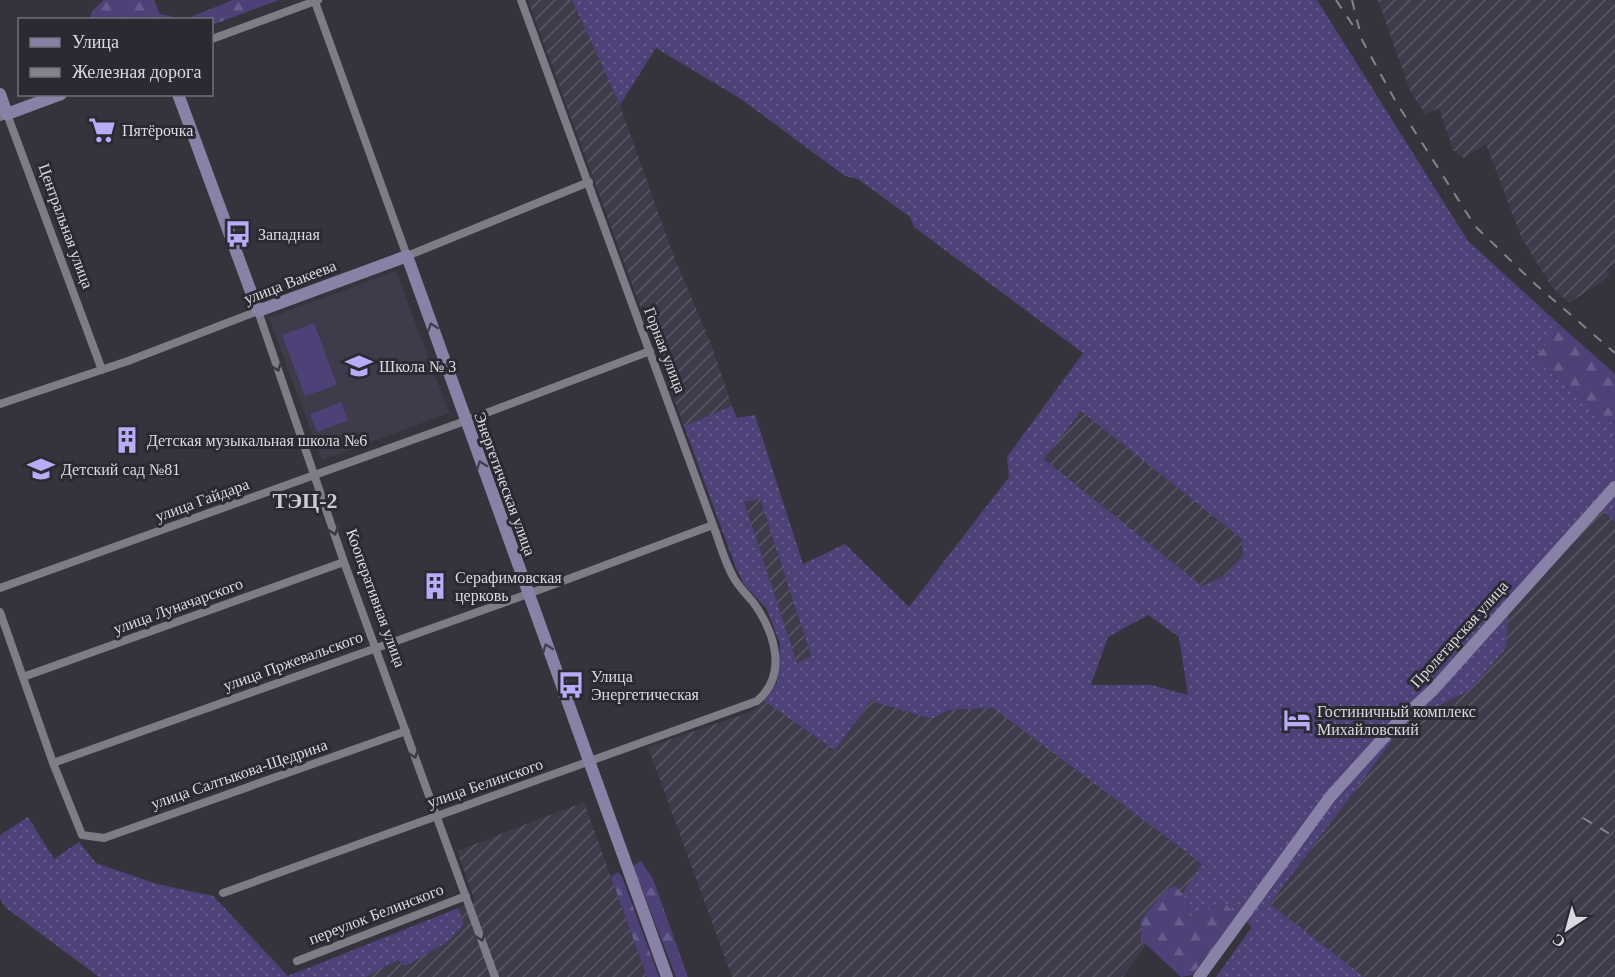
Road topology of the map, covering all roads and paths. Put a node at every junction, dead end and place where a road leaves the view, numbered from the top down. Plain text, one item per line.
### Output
1 (521, 0) edge
2 (317, 1) edge
3 (213, 39) edge
4 (0, 94) edge
5 (56, 96) edge
6 (179, 96) edge
7 (4, 116) edge
8 (589, 182) junction
9 (407, 256) junction
10 (258, 311) junction
11 (650, 351) junction
12 (102, 370) junction
13 (0, 404) edge
14 (465, 422) junction
15 (316, 476) junction
16 (1615, 487) edge
17 (713, 525) junction
18 (344, 562) junction
19 (0, 588) edge
20 (528, 594) junction
21 (0, 612) edge
22 (375, 647) junction
23 (23, 677) junction
24 (757, 701) joint
25 (406, 731) junction
26 (588, 762) junction
27 (53, 763) junction
28 (437, 816) junction
29 (223, 893) dead end
30 (466, 896) junction
31 (297, 961) dead end
32 (495, 977) edge
33 (667, 977) edge
34 (1199, 977) edge

1 - 8 street, Горная улица
2 - 3 street
2 - 9 street, Энергетическая улица
4 - 7 street, Центральная улица
5 - 7 street
6 - 10 street, Кооперативная улица
7 - 12 street, Центральная улица
8 - 9 street, улица Вакеева
8 - 11 street, Горная улица
9 - 10 street, улица Вакеева
14 -> 9 street, Энергетическая улица
10 - 12 street, улица Вакеева
10 -> 15 street, Кооперативная улица
11 - 14 street, улица Гайдара
11 - 17 street, Горная улица
12 - 13 street, улица Вакеева
14 - 15 street, улица Гайдара
20 -> 14 street, Энергетическая улица
15 -> 18 street, Кооперативная улица
15 - 19 street, улица Гайдара
16 - 34 street, Пролетарская улица
17 - 20 street, улица Пржевальского
17 - 24 street, Горная улица
18 - 22 street, Кооперативная улица
18 - 23 street, улица Луначарского
20 - 22 street, улица Пржевальского
26 -> 20 street, Энергетическая улица
21 - 23 street
22 - 25 street, Кооперативная улица
22 - 27 street, улица Пржевальского
23 - 27 street
24 - 26 street, улица Белинского
25 - 27 street, улица Салтыкова-Щедрина
25 -> 28 street, Кооперативная улица
26 - 28 street, улица Белинского
26 - 33 street, Энергетическая улица
28 - 29 street, улица Белинского
28 - 30 street, Кооперативная улица
30 - 31 street, переулок Белинского
30 -> 32 street, Кооперативная улица

